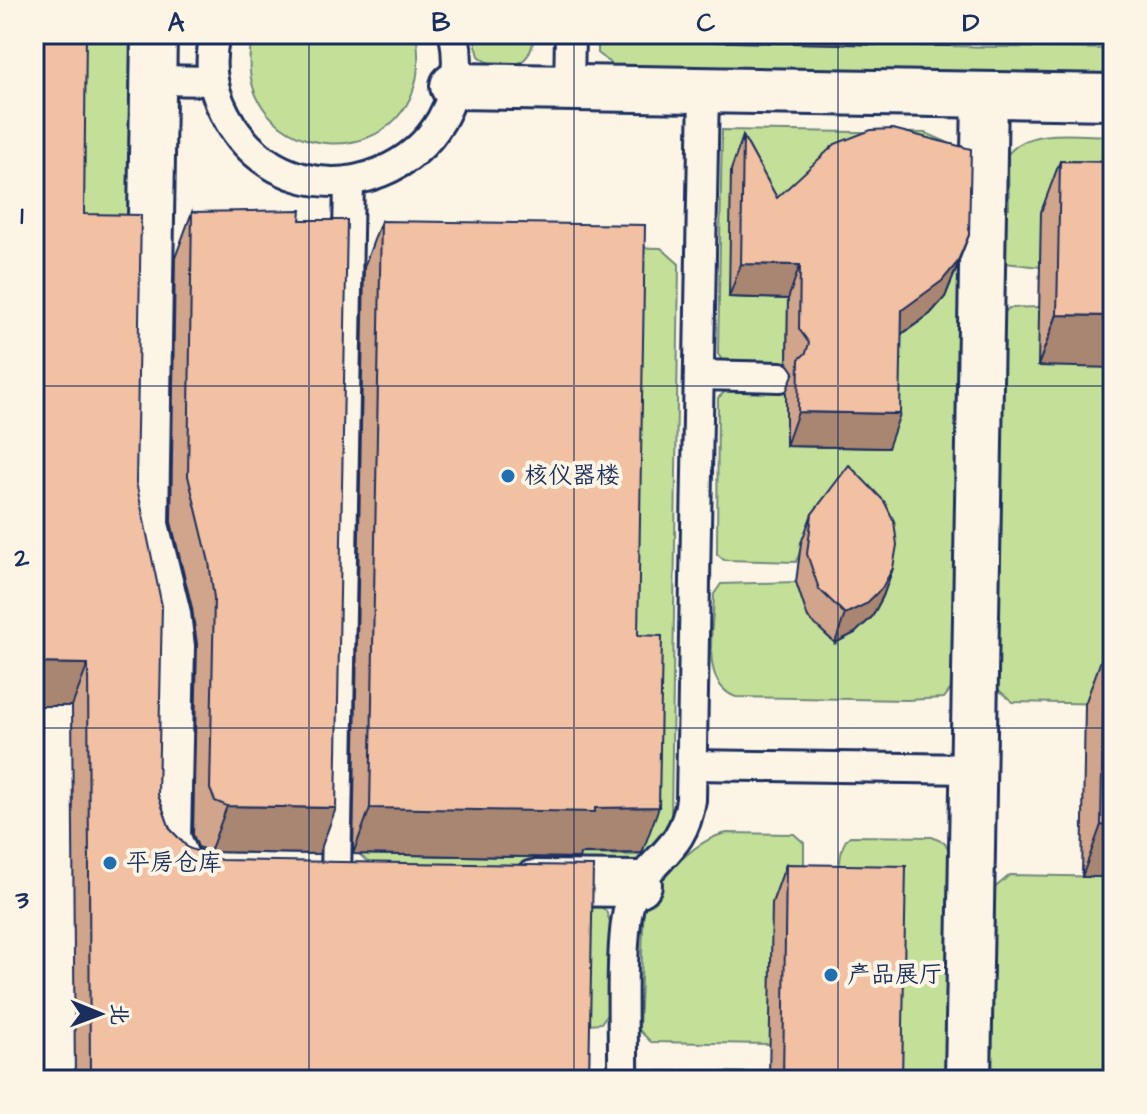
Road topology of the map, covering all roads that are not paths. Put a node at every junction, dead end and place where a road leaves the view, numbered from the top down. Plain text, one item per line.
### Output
1 (154, 34) edge
2 (215, 34) edge
3 (454, 34) edge
4 (570, 34) edge
5 (154, 80) junction
6 (212, 81) junction
7 (453, 86) junction
8 (569, 88) junction
9 (704, 90) junction
10 (985, 95) junction
11 (1113, 97) edge
12 (349, 181) junction
13 (699, 375) junction
14 (780, 377) dead end
15 (692, 765) junction
16 (973, 769) junction
17 (235, 878) edge
18 (293, 879) edge
19 (352, 880) joint
20 (496, 882) edge
21 (639, 884) junction
22 (623, 1080) edge
23 (968, 1080) edge

1 - 5 street
2 - 6 lane
3 - 7 lane
4 - 8 lane
5 - 6 lane
5 - 17 street
6 - 12 lane
7 - 8 street
7 - 12 lane
8 - 9 street
9 - 10 street
9 - 13 lane
10 - 11 street
10 - 16 street
12 - 19 lane
13 - 14 lane
13 - 15 lane
15 - 16 lane
15 - 21 lane
16 - 23 street
18 - 19 street
20 - 21 street
21 - 22 lane

